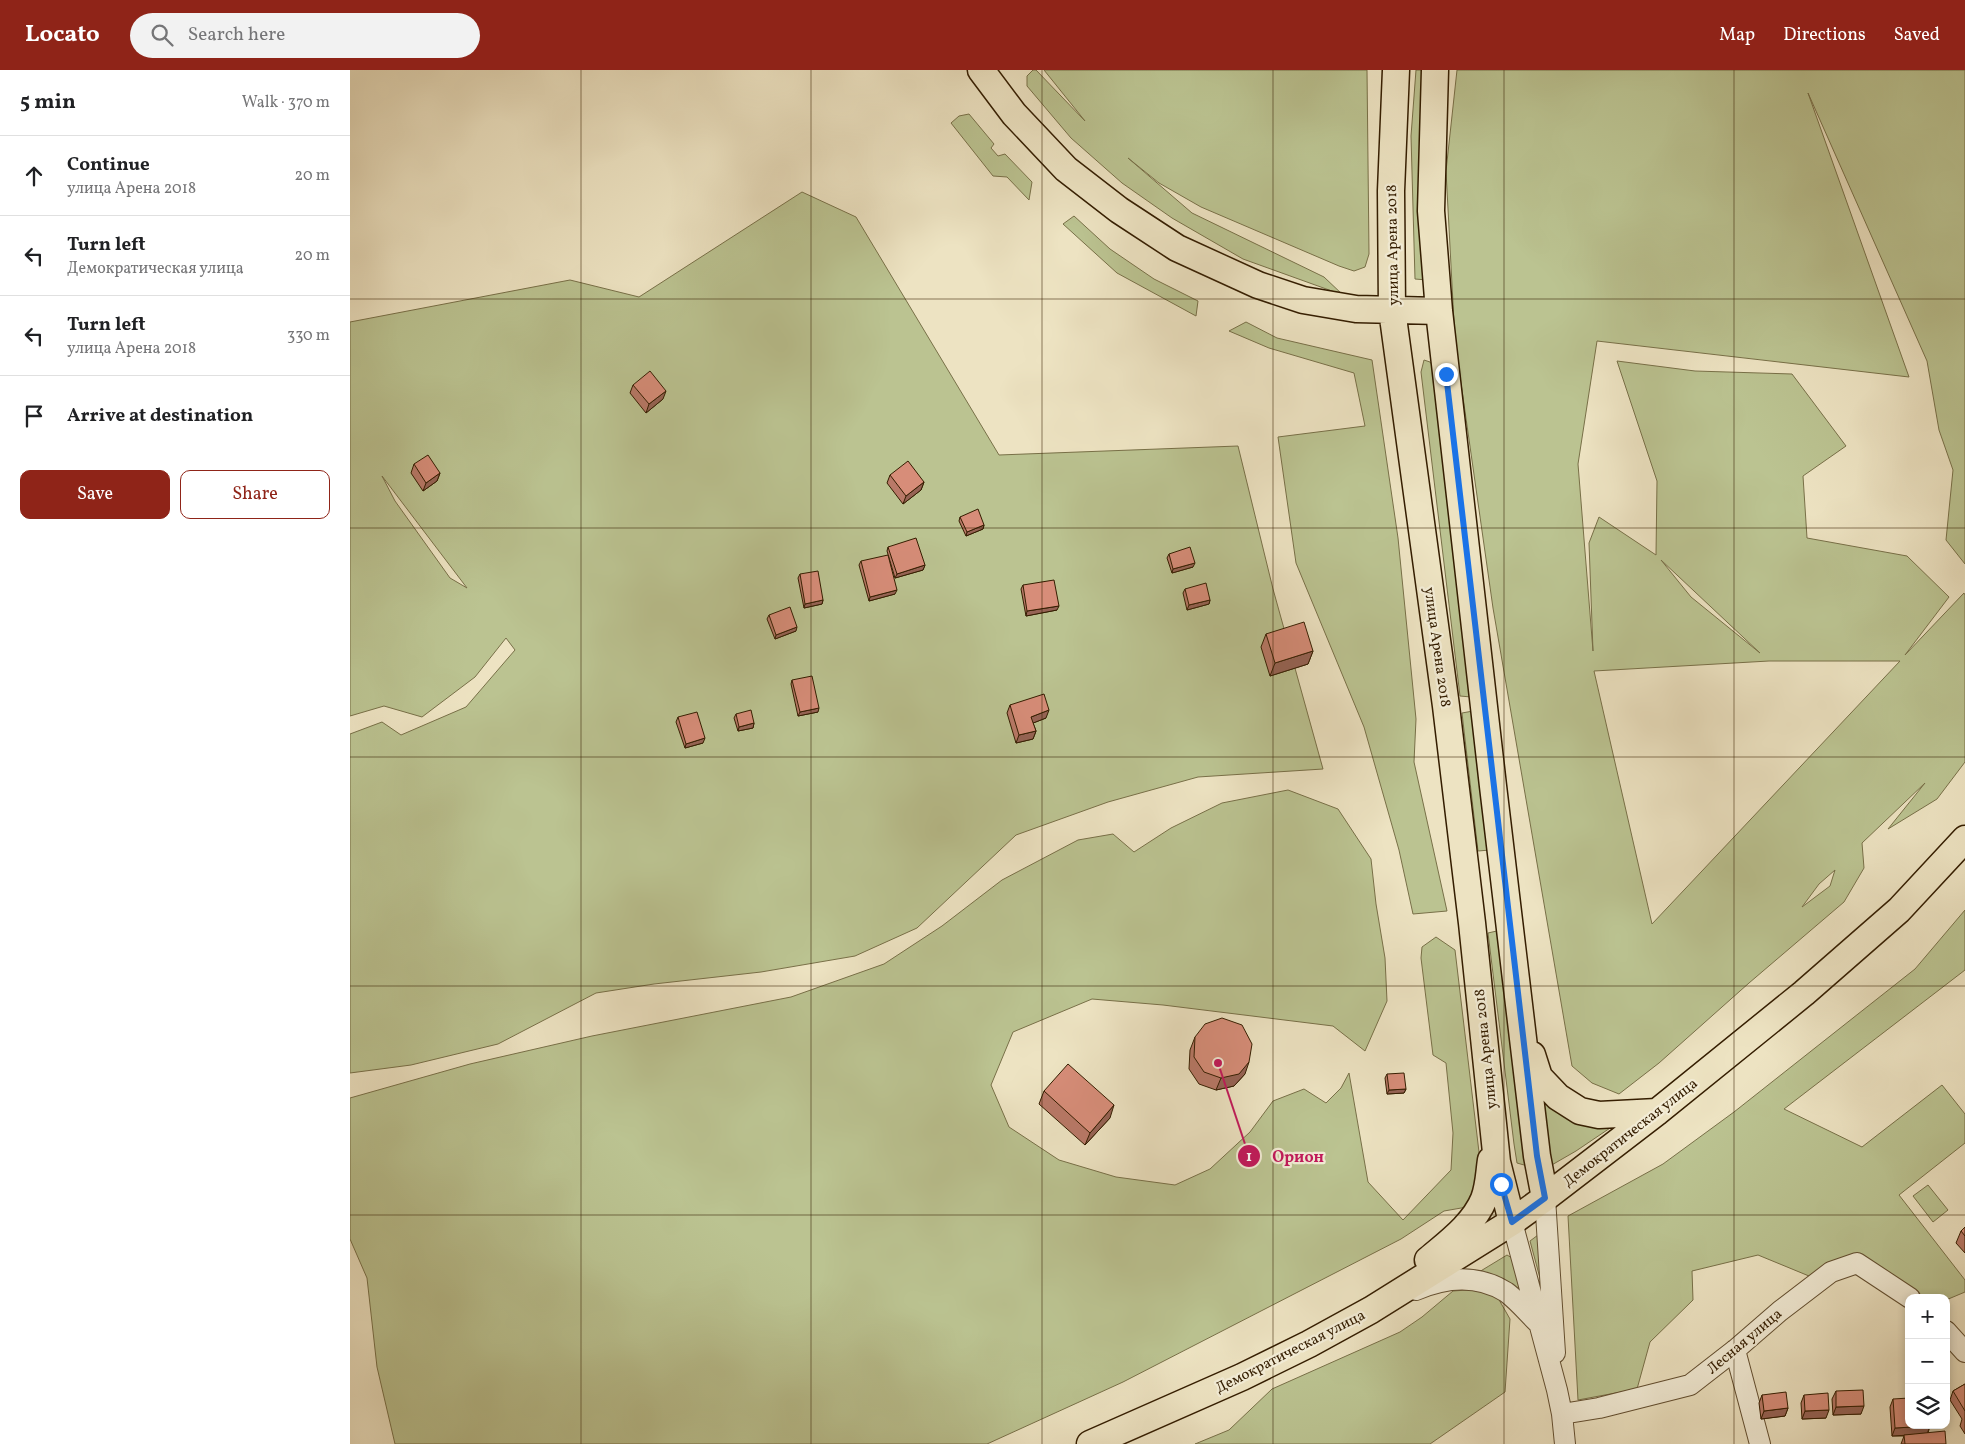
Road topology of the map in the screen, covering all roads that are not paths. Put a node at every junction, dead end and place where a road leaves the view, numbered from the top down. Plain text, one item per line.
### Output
1 (981, 70) edge
2 (1396, 70) edge
3 (1435, 70) edge
4 (1392, 310) junction
5 (1439, 311) junction
6 (1965, 839) edge
7 (1522, 1023) junction
8 (1657, 1112) junction
9 (1494, 1134) junction
10 (1545, 1198) junction
11 (1512, 1222) junction
12 (1905, 1295) edge
13 (1371, 1310) junction
14 (1537, 1322) junction
15 (1950, 1335) edge
16 (1735, 1350) junction
17 (1965, 1352) edge
18 (1557, 1390) junction
19 (1562, 1414) junction
20 (1090, 1444) edge
21 (1565, 1444) edge
22 (1760, 1444) edge

1 - 4 main road
2 - 4 main road, улица Арена 2018
3 - 5 main road
4 - 5 main road
4 - 9 main road, улица Арена 2018
5 - 7 main road
6 - 8 main road, Демократическая улица
7 - 8 main road
7 - 10 main road
8 - 10 main road, Демократическая улица
9 - 11 main road, улица Арена 2018
9 - 13 main road
10 - 11 main road, Демократическая улица
10 - 18 street
11 - 13 main road, Демократическая улица
11 - 14 street
12 - 16 street, Лесная улица
13 - 14 street
13 - 20 main road, Демократическая улица
14 - 18 street
15 - 17 street
16 - 19 street, Лесная улица
16 - 22 street
18 - 19 street
19 - 21 street

